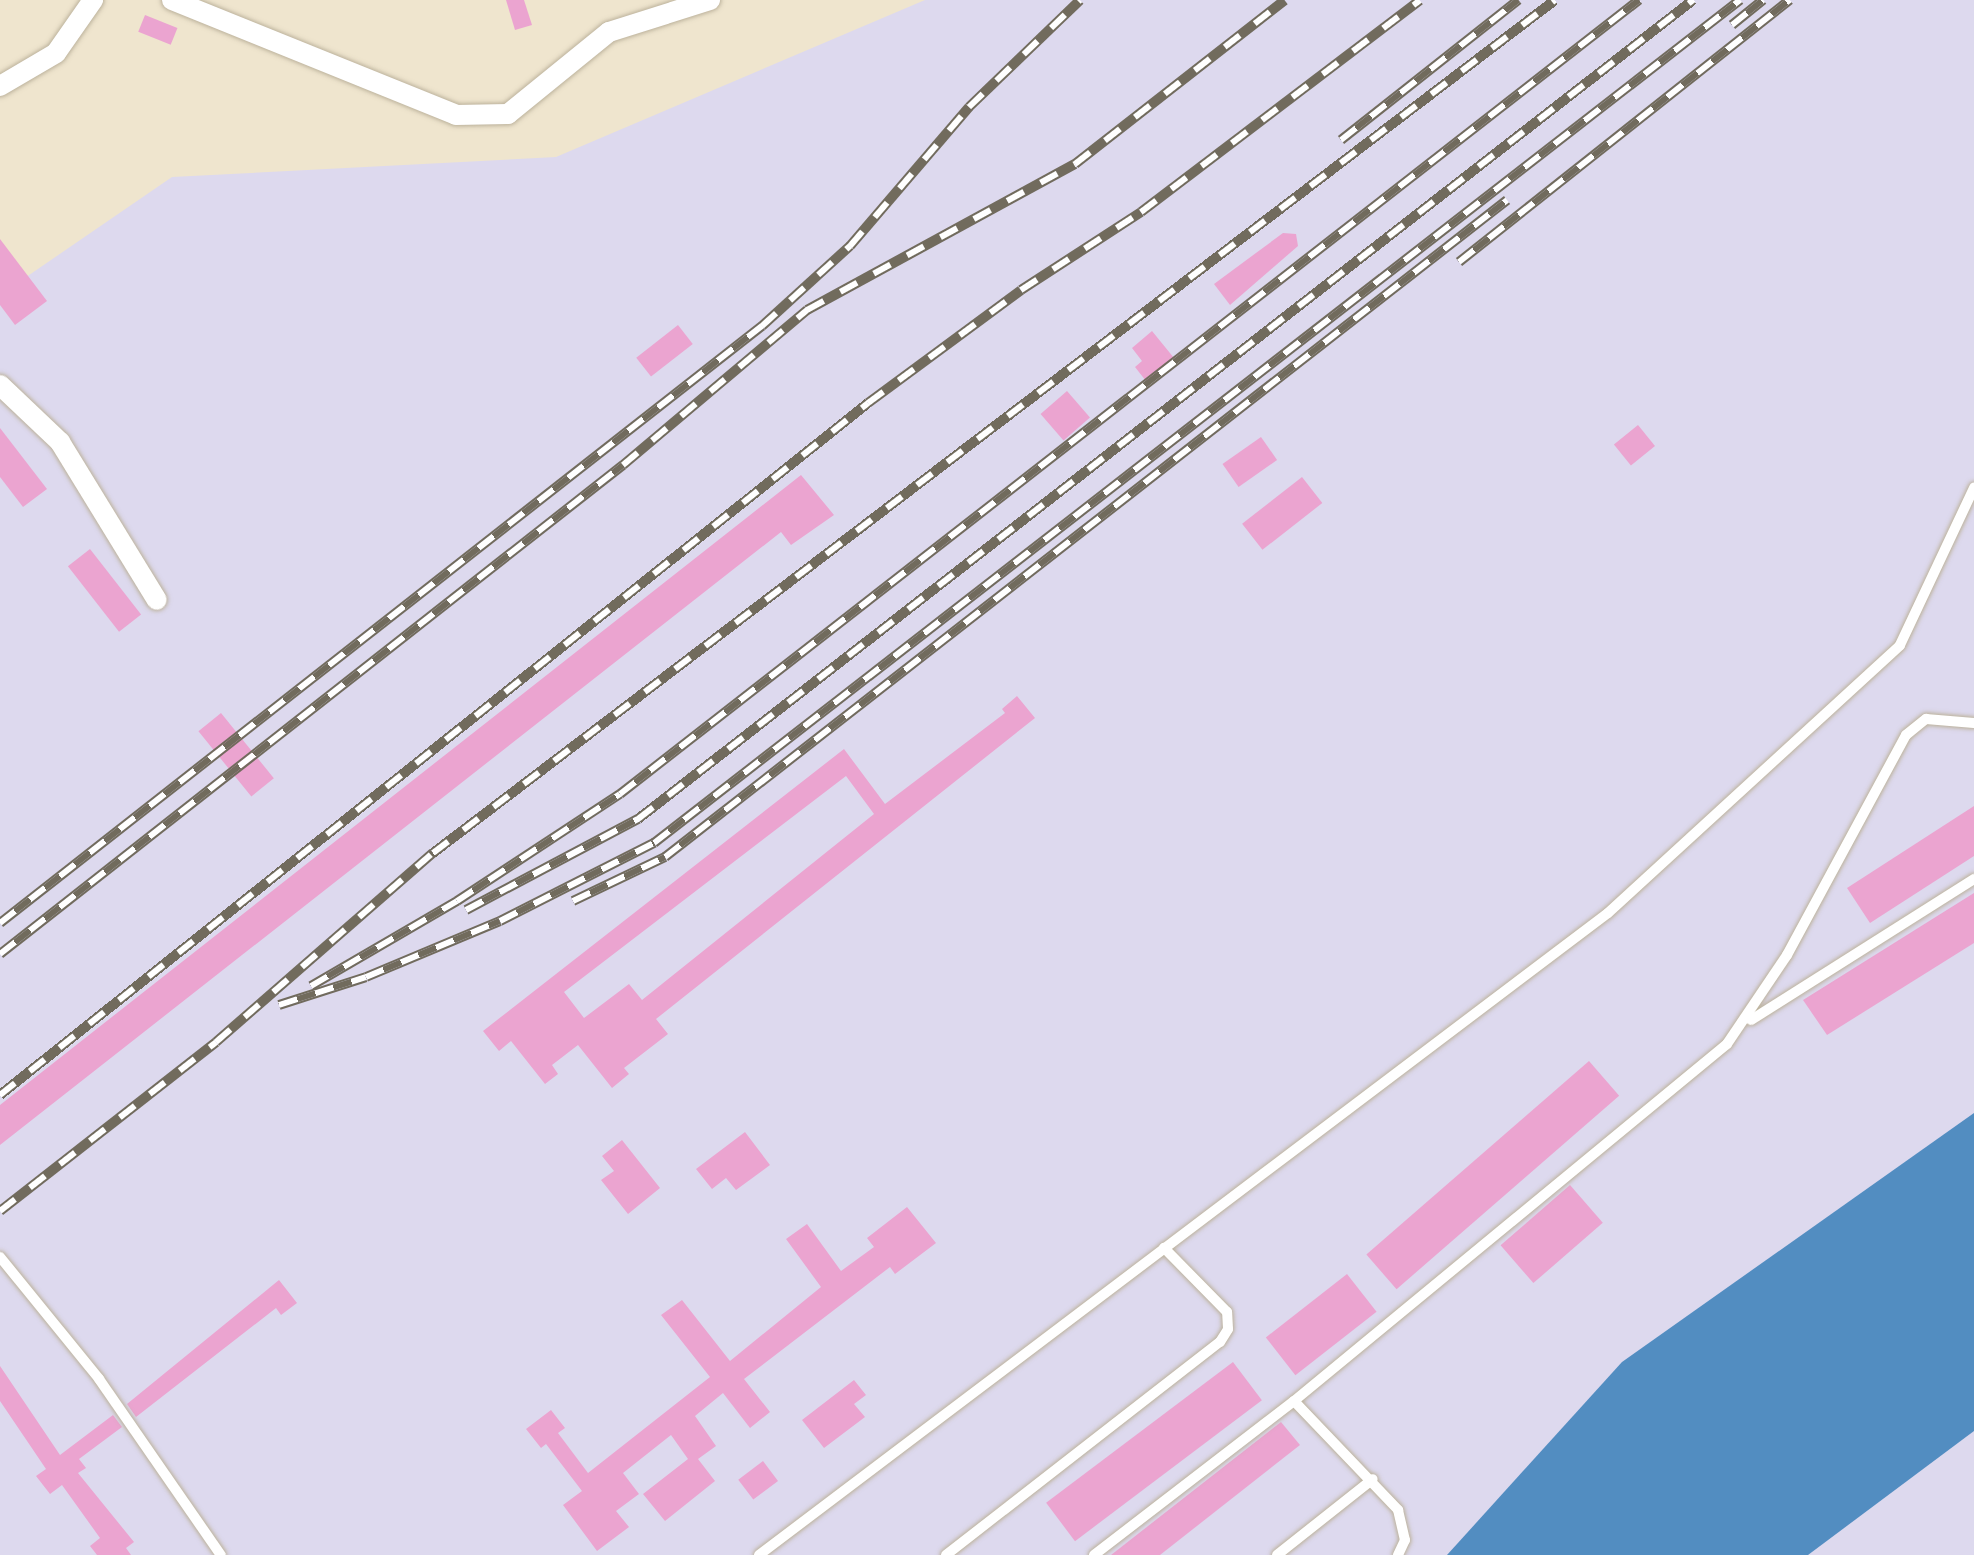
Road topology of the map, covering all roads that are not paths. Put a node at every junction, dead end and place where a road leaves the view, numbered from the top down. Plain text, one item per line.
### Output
1 (93, 0) edge
2 (172, 0) edge
3 (710, 0) edge
4 (0, 86) edge
5 (0, 385) edge
6 (1974, 488) edge
7 (156, 600) dead end
8 (1974, 723) edge
9 (1974, 879) edge
10 (1746, 1024) junction
11 (1164, 1248) junction
12 (0, 1257) edge
13 (1294, 1401) junction
14 (1373, 1478) junction
15 (221, 1555) edge
16 (760, 1555) edge
17 (946, 1555) edge
18 (1094, 1555) edge
19 (1277, 1555) edge
20 (1398, 1555) edge

1 - 4 street
2 - 3 street
5 - 7 street
6 - 11 lane
8 - 10 lane
9 - 10 lane
10 - 13 lane
11 - 16 lane
11 - 17 lane
12 - 15 lane
13 - 14 lane
13 - 18 lane
14 - 19 lane
14 - 20 lane

